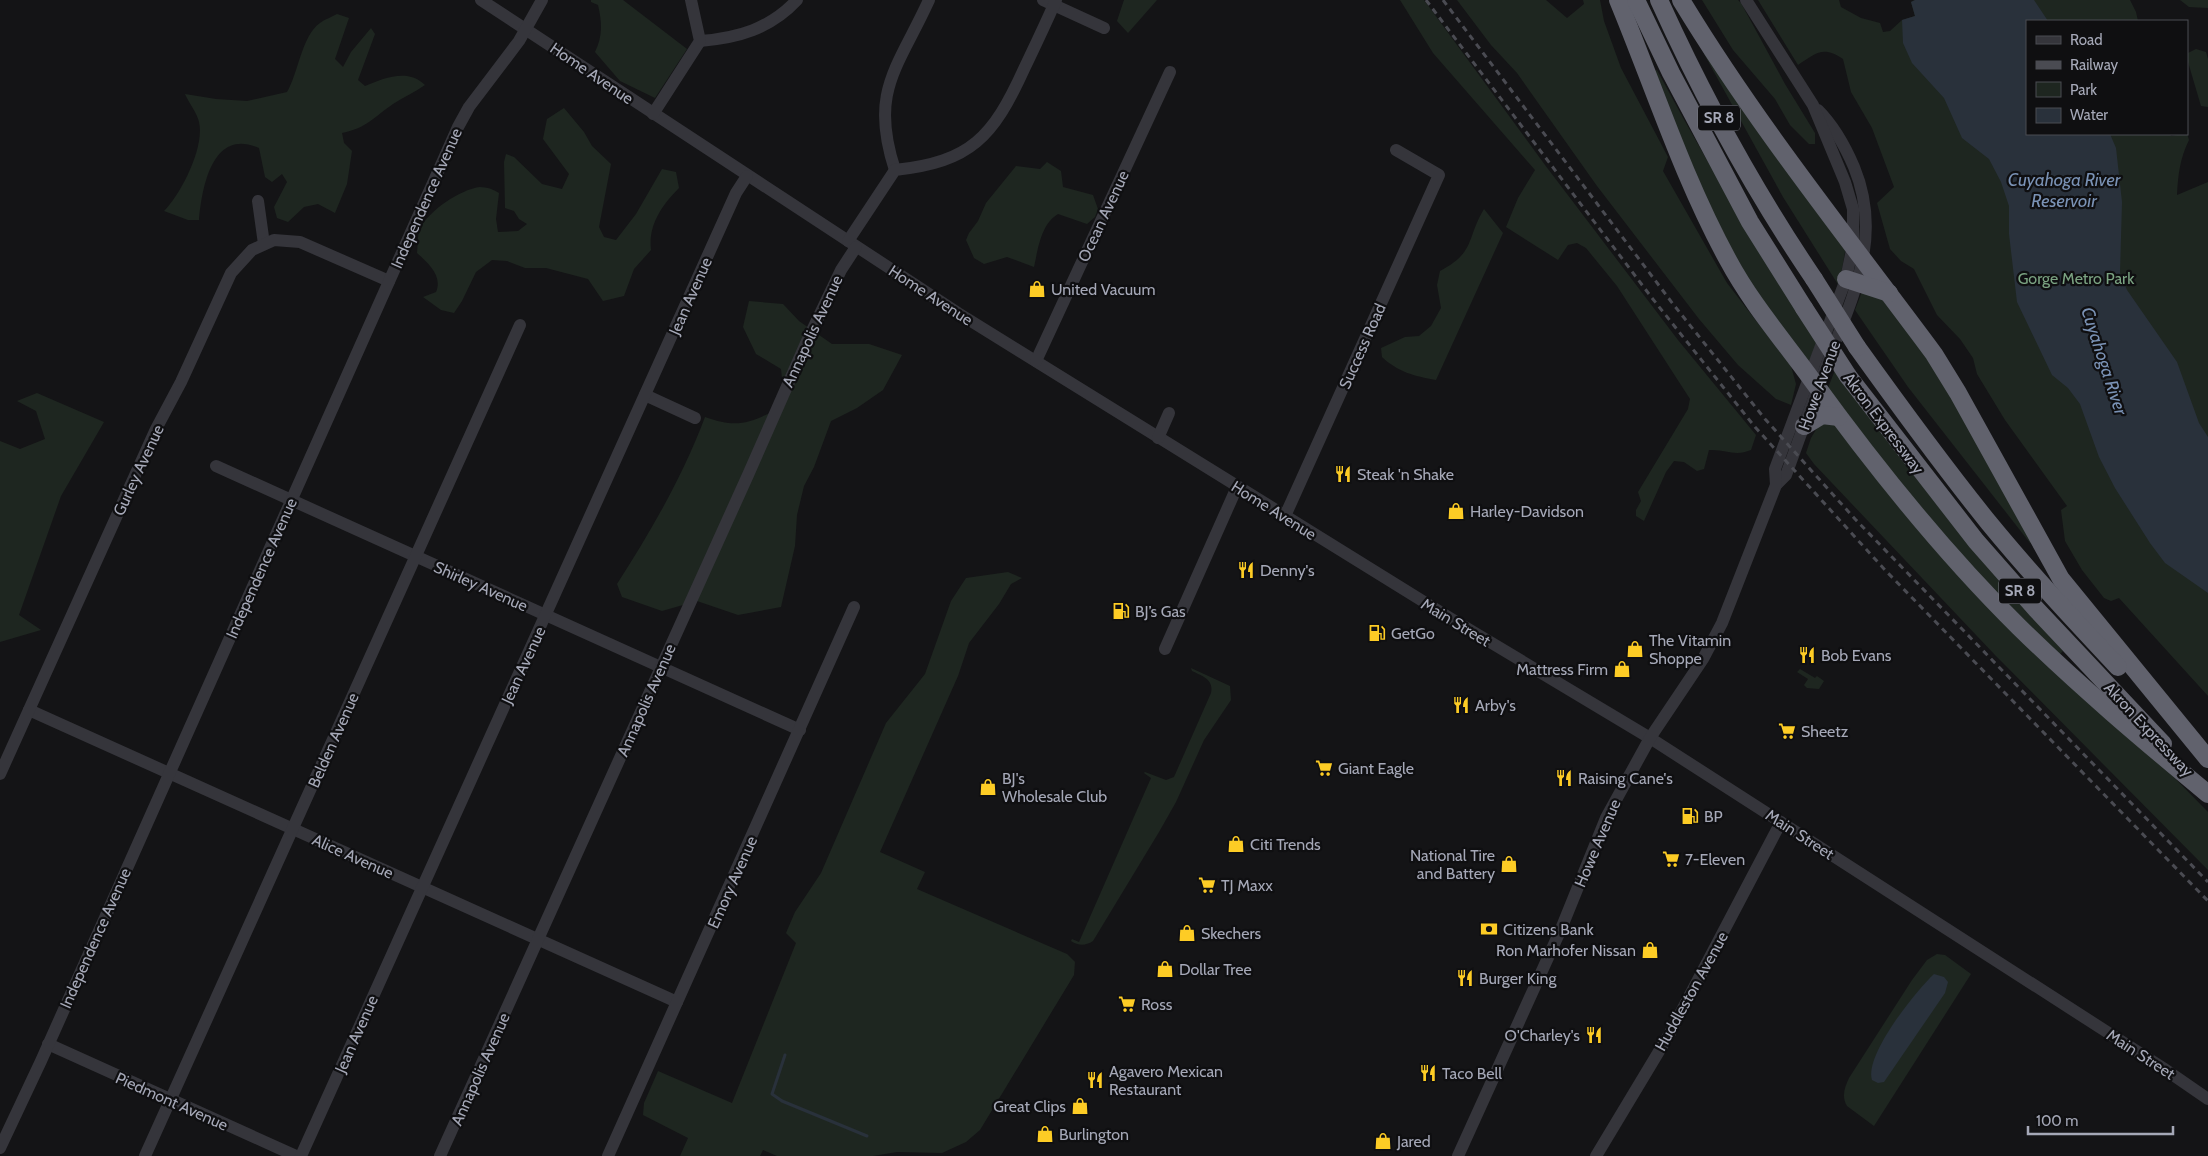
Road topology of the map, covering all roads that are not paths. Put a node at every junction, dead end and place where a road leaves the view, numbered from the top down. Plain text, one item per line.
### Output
1 (482, 0) edge
2 (542, 0) edge
3 (690, 0) edge
4 (797, 0) edge
5 (929, 0) edge
6 (1618, 0) edge
7 (1636, 0) edge
8 (1660, 0) edge
9 (1681, 0) edge
10 (1746, 0) edge
11 (1051, 2) edge
12 (1104, 28) dead end
13 (526, 29) junction
14 (700, 42) junction
15 (1170, 72) dead end
16 (1813, 105) junction
17 (653, 114) junction
18 (1396, 150) dead end
19 (895, 170) junction
20 (747, 176) junction
21 (258, 201) dead end
22 (264, 244) junction
23 (852, 244) junction
24 (1856, 252) junction
25 (390, 280) junction
26 (1852, 281) junction
27 (1889, 293) junction
28 (520, 325) dead end
29 (1036, 361) junction
30 (1813, 382) junction
31 (645, 395) junction
32 (1169, 413) dead end
33 (1839, 417) junction
34 (695, 418) dead end
35 (1804, 426) junction
36 (1158, 438) junction
37 (216, 466) dead end
38 (1776, 485) junction
39 (1237, 487) junction
40 (291, 500) junction
41 (1284, 516) junction
42 (416, 557) junction
43 (1387, 580) joint
44 (854, 607) dead end
45 (546, 615) junction
46 (1165, 649) dead end
47 (661, 667) junction
48 (30, 710) junction
49 (800, 730) junction
50 (1650, 738) junction
51 (2208, 760) edge
52 (170, 772) junction
53 (0, 774) edge
54 (2208, 793) edge
55 (1781, 822) junction
56 (294, 829) junction
57 (422, 887) junction
58 (539, 940) junction
59 (677, 1002) junction
60 (48, 1044) junction
61 (2208, 1099) edge
62 (170, 1100) junction
63 (0, 1148) edge
64 (145, 1156) edge
65 (296, 1156) edge
66 (301, 1156) edge
67 (440, 1156) edge
68 (608, 1156) edge
69 (1458, 1156) edge
70 (1596, 1156) edge

1 - 13 street, Home Avenue
2 - 13 street, Independence Avenue
3 - 14 street
4 - 14 street
5 - 19 street
6 - 30 highway
7 - 54 highway, Akron Expressway / SR 8, bridge
8 - 51 highway, Akron Expressway / SR 8, bridge
9 - 24 highway
10 - 16 street
11 - 12 street
11 - 19 street
13 - 17 street, Home Avenue
13 - 25 street, Independence Avenue
14 - 17 street
15 - 29 street, Ocean Avenue
16 - 24 street
16 - 24 street
17 - 20 street, Home Avenue
18 - 41 street, Success Road
19 - 23 street, Annapolis Avenue
20 - 23 street, Home Avenue
20 - 31 street, Jean Avenue
21 - 22 street
22 - 25 street, Gurley Avenue
22 - 48 street, Gurley Avenue
23 - 29 street, Home Avenue
23 - 47 street, Annapolis Avenue
24 - 26 street, Howe Avenue
24 - 27 highway
25 - 40 street, Independence Avenue
26 - 27 highway
26 - 30 street, Howe Avenue
27 - 51 highway
28 - 42 street, Belden Avenue
29 - 36 street, Home Avenue
30 - 33 highway
30 - 35 street, Howe Avenue
30 - 38 street, Howe Avenue
31 - 34 street
31 - 45 street, Jean Avenue
32 - 36 street
33 - 35 highway
33 - 54 highway
35 - 38 street, Howe Avenue
36 - 39 street, Home Avenue
37 - 40 street, Shirley Avenue
38 - 50 street, Howe Avenue
39 - 41 street, Home Avenue
39 - 46 street
40 - 42 street, Shirley Avenue
40 - 52 street, Independence Avenue
41 - 43 street, Home Avenue
42 - 45 street, Shirley Avenue
42 - 56 street, Belden Avenue
43 - 50 street, Main Street
44 - 49 street, Emory Avenue
45 - 47 street, Shirley Avenue
45 - 57 street, Jean Avenue
47 - 49 street, Shirley Avenue
47 - 58 street, Annapolis Avenue
48 - 52 street, Alice Avenue
48 - 53 street, Gurley Avenue
49 - 59 street, Emory Avenue
50 - 55 street, Main Street
50 - 69 street, Howe Avenue
52 - 56 street, Alice Avenue
52 - 60 street, Independence Avenue
55 - 61 street, Main Street
55 - 70 street, Huddleston Avenue
56 - 57 street, Alice Avenue
56 - 62 street, Belden Avenue
57 - 58 street, Alice Avenue
57 - 66 street, Jean Avenue
58 - 59 street, Alice Avenue
58 - 67 street, Annapolis Avenue
59 - 68 street, Emory Avenue
60 - 62 street, Piedmont Avenue
60 - 63 street, Independence Avenue
62 - 64 street, Belden Avenue
62 - 65 street, Piedmont Avenue

